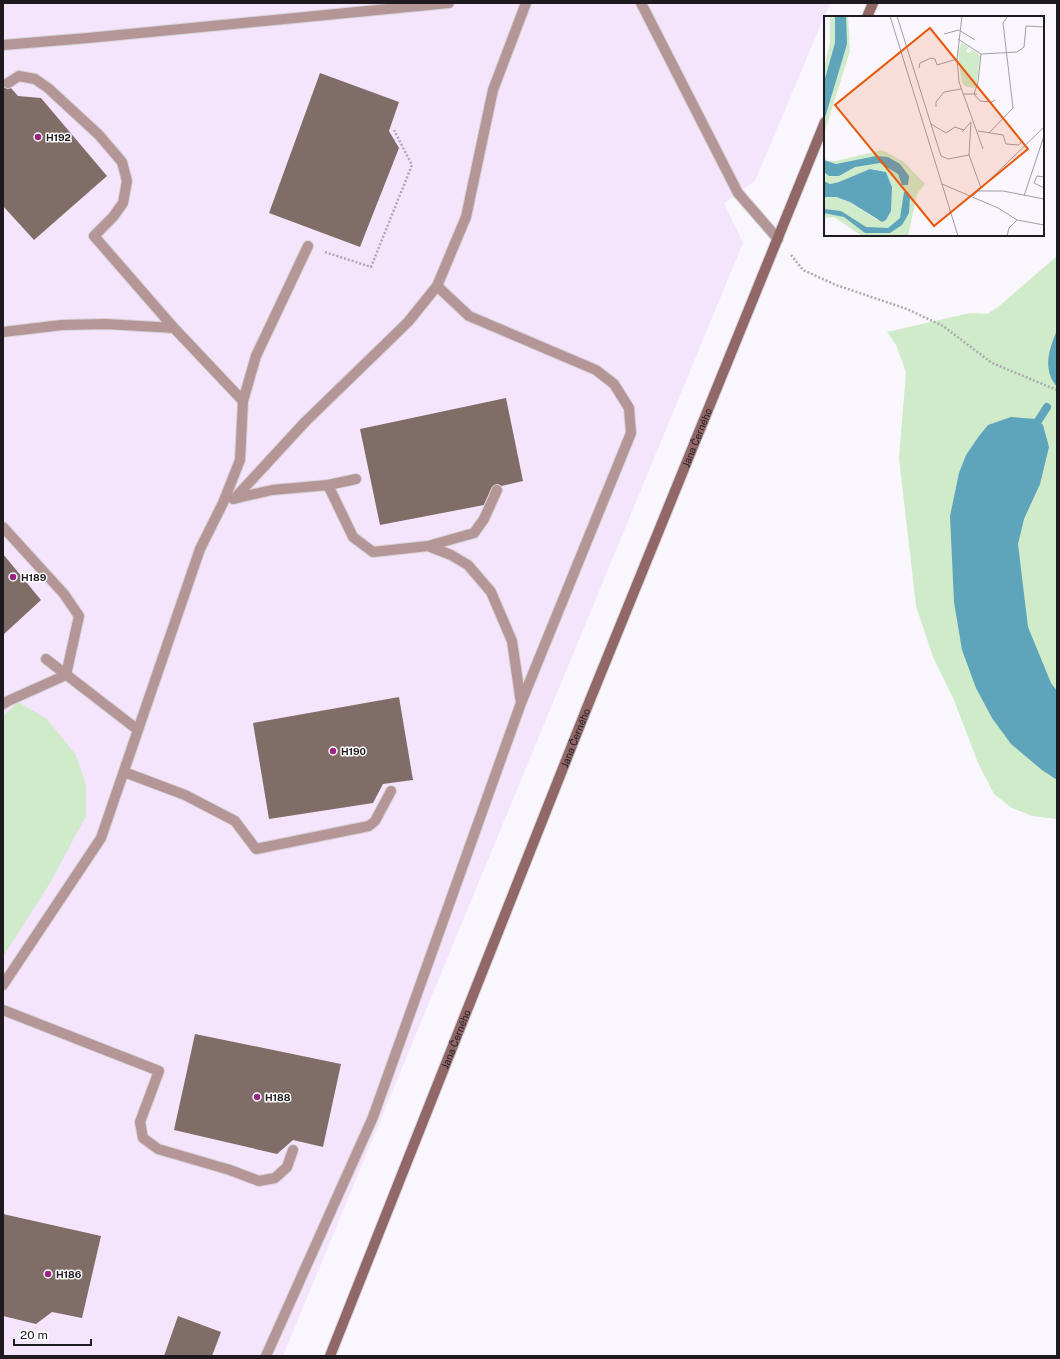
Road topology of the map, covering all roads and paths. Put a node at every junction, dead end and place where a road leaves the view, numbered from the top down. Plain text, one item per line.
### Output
1 (449, 3) edge
2 (526, 3) edge
3 (641, 3) edge
4 (873, 3) edge
5 (867, 16) edge
6 (3, 45) edge
7 (8, 83) dead end
8 (824, 124) edge
9 (394, 130) dead end
10 (778, 239) junction
11 (308, 246) joint
12 (437, 286) junction
13 (174, 328) junction
14 (3, 332) edge
15 (1057, 390) edge
16 (243, 401) junction
17 (356, 479) dead end
18 (328, 485) junction
19 (496, 490) dead end
20 (234, 499) junction
21 (223, 503) junction
22 (3, 527) edge
23 (428, 546) junction
24 (46, 659) dead end
25 (66, 675) junction
26 (3, 704) edge
27 (522, 704) junction
28 (138, 730) junction
29 (124, 772) junction
30 (391, 790) dead end
31 (3, 985) edge
32 (3, 1010) edge
33 (293, 1150) dead end
34 (266, 1356) edge
35 (330, 1356) edge

1 - 6 street
2 - 12 street
3 - 10 street
4 - 5 street
7 - 13 street
8 - 10 street, Jana Černého
9 - 11 path
10 - 15 path
10 - 35 street, Jana Černého
11 - 16 street
12 - 20 street
12 - 27 street
13 - 14 street
13 - 16 street
16 - 21 street
17 - 18 street
18 - 20 street
18 - 23 street
19 - 23 street
20 - 21 street
21 - 28 street
22 - 25 street
23 - 27 street
24 - 25 street
25 - 26 street
25 - 28 street
27 - 34 street
28 - 29 street
29 - 30 street
29 - 31 street
32 - 33 street

